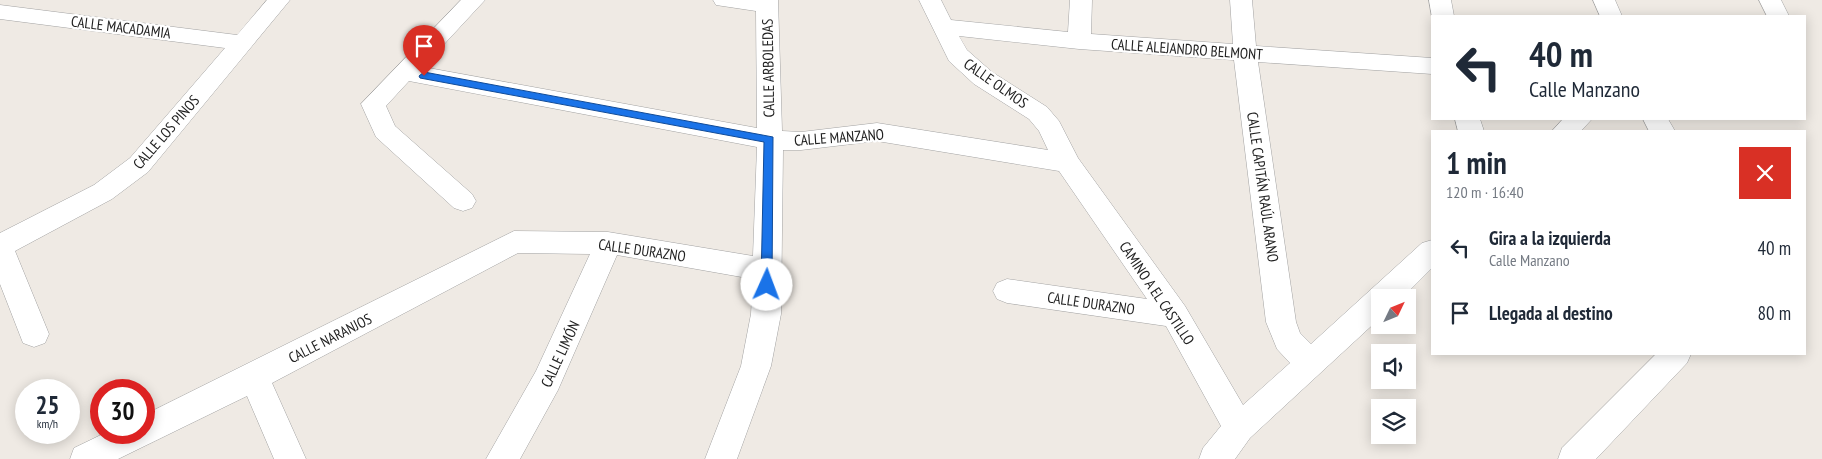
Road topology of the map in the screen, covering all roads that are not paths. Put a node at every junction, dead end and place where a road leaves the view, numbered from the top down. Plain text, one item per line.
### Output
1 (279, 0) edge
2 (474, 0) edge
3 (724, 0) edge
4 (930, 0) edge
5 (1081, 0) edge
6 (1241, 0) edge
7 (1440, 0) edge
8 (1604, 0) edge
9 (1770, 0) edge
10 (767, 3) edge
11 (0, 12) edge
12 (1444, 15) edge
13 (1611, 15) edge
14 (1778, 15) edge
15 (942, 27) junction
16 (1079, 41) junction
17 (242, 43) junction
18 (1246, 54) junction
19 (1431, 66) edge
20 (404, 72) junction
21 (1578, 120) edge
22 (1566, 130) edge
23 (770, 140) junction
24 (1067, 163) junction
25 (464, 202) dead end
26 (514, 242) joint
27 (608, 243) junction
28 (0, 246) edge
29 (1431, 252) edge
30 (768, 270) junction
31 (1392, 289) edge
32 (1007, 291) dead end
33 (1371, 308) edge
34 (1175, 315) junction
35 (34, 334) dead end
36 (1675, 355) edge
37 (1310, 364) junction
38 (254, 377) junction
39 (155, 426) edge
40 (1239, 428) junction
41 (116, 444) edge
42 (86, 459) edge
43 (290, 459) edge
44 (502, 459) edge
45 (721, 459) edge
46 (1215, 459) edge
47 (1574, 459) edge

1 - 17 street, CALLE LOS PINOS
2 - 20 street
3 - 10 street
4 - 15 street, CALLE OLMOS
5 - 16 street
6 - 18 street, CALLE CAPITÁN RAÚL ARANO
7 - 12 street
8 - 13 street
9 - 14 street
10 - 23 street, CALLE ARBOLEDAS
11 - 17 street, CALLE MACADAMIA
15 - 16 street, CALLE ALEJANDRO BELMONT
15 - 24 street, CALLE OLMOS
16 - 18 street, CALLE ALEJANDRO BELMONT
17 - 28 street, CALLE LOS PINOS
18 - 19 street, CALLE ALEJANDRO BELMONT
18 - 37 street, CALLE CAPITÁN RAÚL ARANO
20 - 23 street, CALLE MANZANO
20 - 25 street
21 - 22 street
23 - 24 street, CALLE MANZANO
23 - 30 street, CALLE ARBOLEDAS
24 - 34 street, CAMINO A EL CASTILLO
26 - 27 street, CALLE DURAZNO
26 - 38 street, CALLE NARANJOS
27 - 30 street, CALLE DURAZNO
27 - 44 street, CALLE LIMÓN
28 - 35 street
29 - 31 street
30 - 45 street, CALLE ARBOLEDAS
32 - 34 street, CALLE DURAZNO
33 - 37 street
34 - 40 street, CAMINO A EL CASTILLO
36 - 47 street
37 - 40 street
38 - 39 street, CALLE NARANJOS
38 - 43 street
40 - 46 street
41 - 42 street

